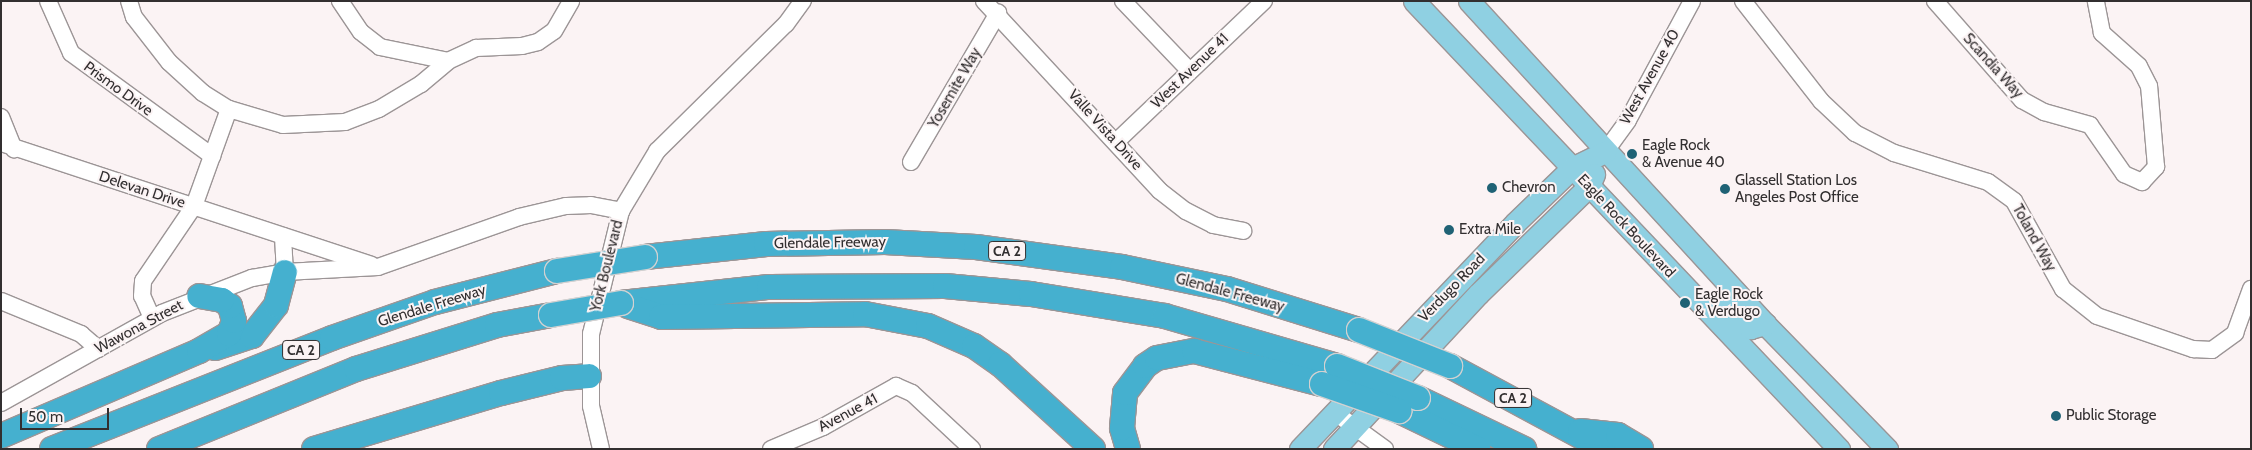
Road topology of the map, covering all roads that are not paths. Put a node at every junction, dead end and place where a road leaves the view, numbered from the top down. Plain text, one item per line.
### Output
1 (48, 1) edge
2 (128, 1) edge
3 (340, 1) edge
4 (571, 1) edge
5 (803, 1) edge
6 (984, 1) edge
7 (1123, 1) edge
8 (1264, 1) edge
9 (1414, 1) edge
10 (1469, 1) edge
11 (1692, 1) edge
12 (1743, 1) edge
13 (1935, 1) edge
14 (2096, 1) edge
15 (998, 13) junction
16 (448, 61) junction
17 (1188, 70) junction
18 (229, 109) junction
19 (1, 117) edge
20 (1117, 142) junction
21 (7, 146) edge
22 (1606, 152) junction
23 (212, 156) junction
24 (911, 162) dead end
25 (1572, 168) junction
26 (1589, 186) junction
27 (194, 206) junction
28 (621, 211) junction
29 (1244, 231) dead end
30 (283, 236) junction
31 (378, 267) junction
32 (285, 272) junction
33 (2251, 289) edge
34 (199, 296) junction
35 (1, 301) edge
36 (628, 304) junction
37 (1704, 308) junction
38 (152, 318) junction
39 (1765, 324) junction
40 (98, 349) junction
41 (199, 351) junction
42 (589, 376) junction
43 (1, 403) edge
44 (1334, 412) junction
45 (1353, 427) junction
46 (1575, 430) junction
47 (1, 436) edge
48 (52, 449) edge
49 (159, 449) edge
50 (314, 449) edge
51 (601, 449) edge
52 (771, 449) edge
53 (972, 449) edge
54 (1093, 449) edge
55 (1128, 449) edge
56 (1300, 449) edge
57 (1334, 449) edge
58 (1385, 449) edge
59 (1478, 449) edge
60 (1524, 449) edge
61 (1604, 449) edge
62 (1642, 449) edge
63 (1839, 449) edge
64 (1887, 449) edge

1 - 23 street, Prismo Drive
2 - 18 street
3 - 16 street
4 - 16 street
5 - 28 street, York Boulevard
6 - 15 street, Valle Vista Drive
7 - 17 street
8 - 17 street, West Avenue 41
9 - 25 main road, Eagle Rock Boulevard
10 - 22 main road
11 - 22 street, West Avenue 40
12 - 33 street, Toland Way
13 - 14 street, Scandia Way
15 - 20 street, Valle Vista Drive
15 - 24 street, Yosemite Way
16 - 18 street
17 - 20 street, West Avenue 41
18 - 23 street
19 - 21 street
20 - 29 street, Valle Vista Drive
21 - 27 street, Delevan Drive
22 - 25 main road, Verdugo Road
22 - 26 main road, Verdugo Road
22 - 39 main road
23 - 27 street
25 - 26 main road, Eagle Rock Boulevard
25 - 44 main road, Verdugo Road
26 - 37 main road, Eagle Rock Boulevard
26 - 45 main road, Verdugo Road
27 - 30 street, Delevan Drive
27 - 38 street
28 - 31 street
28 - 42 street, York Boulevard
30 - 31 street, Delevan Drive
30 - 32 street
31 - 32 street
32 - 34 street, Wawona Street
32 - 41 highway
34 - 38 street, Wawona Street
34 - 41 highway
35 - 40 street
36 - 49 highway, CA 2, bridge
36 - 54 highway
36 - 60 highway, CA 2, bridge
37 - 39 main road
37 - 63 main road, Eagle Rock Boulevard
38 - 40 street, Wawona Street
39 - 64 main road
40 - 43 street, Wawona Street
41 - 47 highway
42 - 50 highway
42 - 51 street, York Boulevard
44 - 45 street
44 - 56 main road, Verdugo Road
45 - 57 main road, Verdugo Road
45 - 58 street
46 - 48 highway, Glendale Freeway / CA 2, bridge
46 - 61 highway, Glendale Freeway / CA 2
46 - 62 highway
52 - 53 street, Avenue 41
55 - 59 highway, bridge

